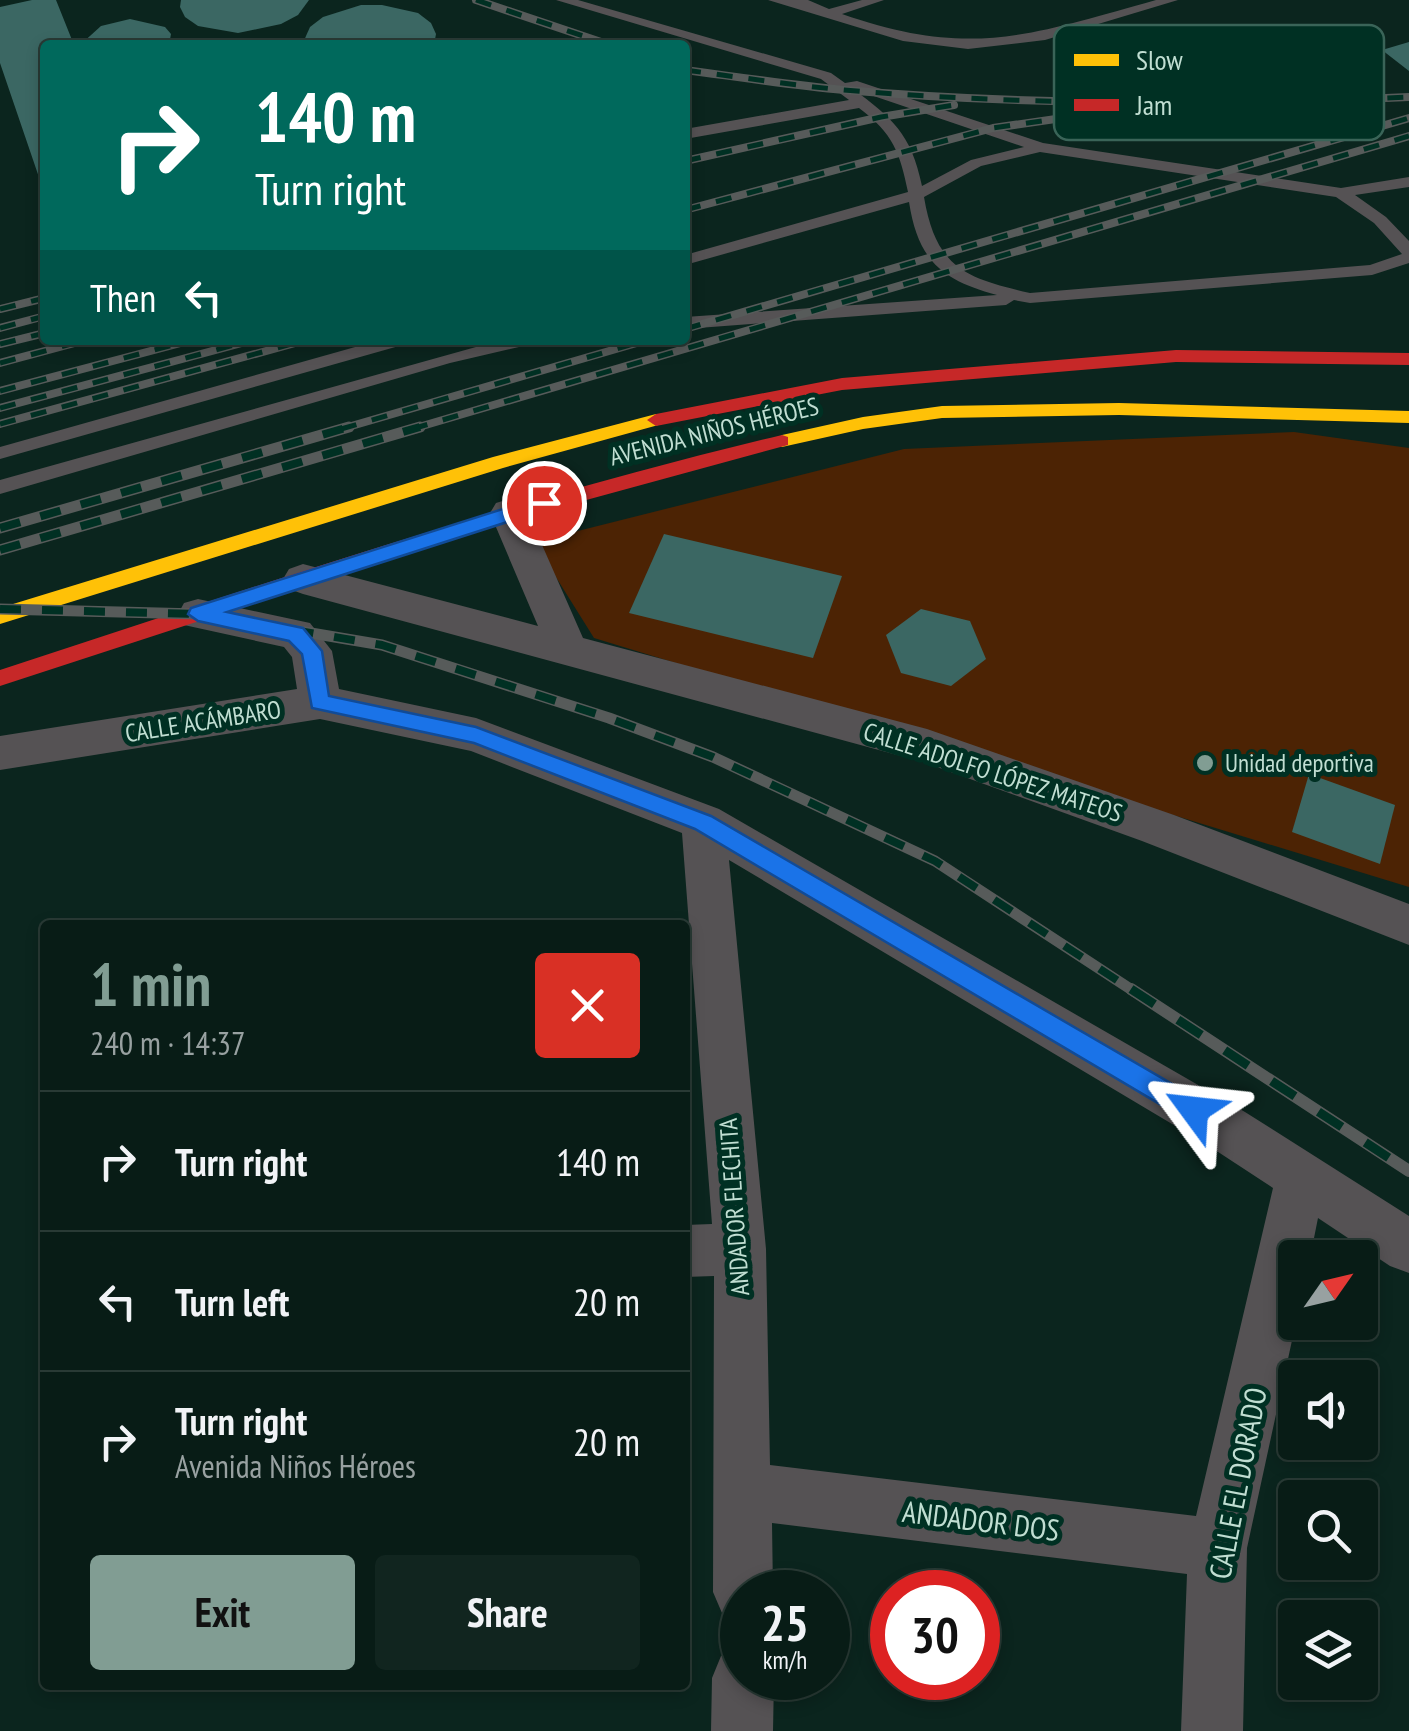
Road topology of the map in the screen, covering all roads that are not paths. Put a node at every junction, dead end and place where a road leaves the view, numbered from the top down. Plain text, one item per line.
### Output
1 (563, 0) edge
2 (775, 0) edge
3 (797, 0) edge
4 (877, 0) edge
5 (1172, 0) edge
6 (826, 14) junction
7 (1076, 25) edge
8 (1054, 31) edge
9 (826, 76) junction
10 (866, 102) junction
11 (690, 133) edge
12 (1040, 147) junction
13 (1409, 182) edge
14 (1341, 194) junction
15 (916, 195) junction
16 (1409, 254) edge
17 (690, 259) edge
18 (1030, 298) junction
19 (690, 323) edge
20 (382, 345) edge
21 (504, 345) edge
22 (1409, 359) edge
23 (1409, 417) edge
24 (0, 453) edge
25 (0, 487) edge
26 (509, 513) junction
27 (303, 580) junction
28 (198, 614) junction
29 (0, 616) edge
30 (567, 647) junction
31 (0, 678) edge
32 (320, 702) junction
33 (0, 752) edge
34 (703, 822) junction
35 (1409, 925) edge
36 (1301, 1179) junction
37 (1409, 1247) edge
38 (740, 1249) junction
39 (690, 1251) edge
40 (744, 1491) junction
41 (1218, 1548) junction
42 (743, 1570) edge
43 (742, 1700) edge
44 (742, 1731) edge
45 (1212, 1731) edge

1 - 9 lane
2 - 6 lane
3 - 6 lane
4 - 6 lane
5 - 7 lane
6 - 8 lane
9 - 10 lane
9 - 12 lane
10 - 11 lane
10 - 15 lane
12 - 14 lane
12 - 15 lane
13 - 14 lane
14 - 16 lane
15 - 17 lane
15 - 18 lane
16 - 18 lane
18 - 19 lane
20 - 24 lane
21 - 25 lane
22 - 29 main road, AVENIDA NIÑOS HÉROES
23 - 26 main road, AVENIDA NIÑOS HÉROES
26 - 27 main road, AVENIDA NIÑOS HÉROES
26 - 30 street
27 - 28 main road, AVENIDA NIÑOS HÉROES
27 - 30 street, CALLE ADOLFO LÓPEZ MATEOS
28 - 31 main road, AVENIDA NIÑOS HÉROES
28 - 32 street
30 - 35 street, CALLE ADOLFO LÓPEZ MATEOS
32 - 33 street, CALLE ACÁMBARO
32 - 34 street, CALLE ACÁMBARO
34 - 36 street, CALLE ACÁMBARO
34 - 38 street, ANDADOR FLECHITA
36 - 37 street, CALLE ACÁMBARO
36 - 41 street, CALLE EL DORADO
38 - 39 street
38 - 40 street, ANDADOR FLECHITA
40 - 41 street, ANDADOR DOS
40 - 42 street, ANDADOR FLECHITA
41 - 45 street, CALLE EL DORADO
43 - 44 street

